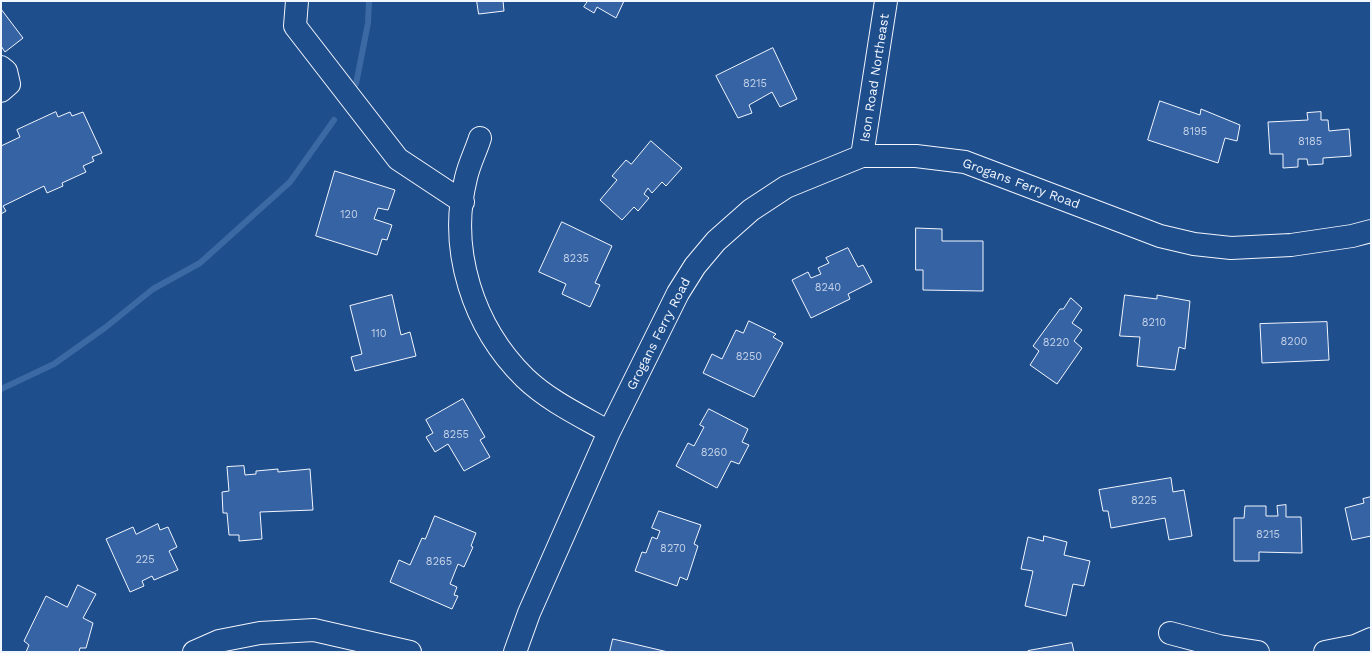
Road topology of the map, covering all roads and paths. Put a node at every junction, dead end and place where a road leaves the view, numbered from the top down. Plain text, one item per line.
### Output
1 (297, 1) edge
2 (886, 1) edge
3 (1, 67) edge
4 (1, 91) edge
5 (480, 138) dead end
6 (862, 156) junction
7 (462, 202) junction
8 (1371, 230) edge
9 (609, 432) junction
10 (1170, 633) dead end
11 (1371, 639) edge
12 (194, 652) edge
13 (410, 652) edge
14 (515, 652) edge
15 (1258, 652) edge
16 (1325, 652) edge

1 - 7 street
2 - 6 street, Ison Road Northeast
3 - 4 street
5 - 7 street
6 - 8 street, Grogans Ferry Road
6 - 9 street, Grogans Ferry Road
7 - 9 street
9 - 14 street, Grogans Ferry Road
10 - 15 street
11 - 16 street
12 - 13 street

